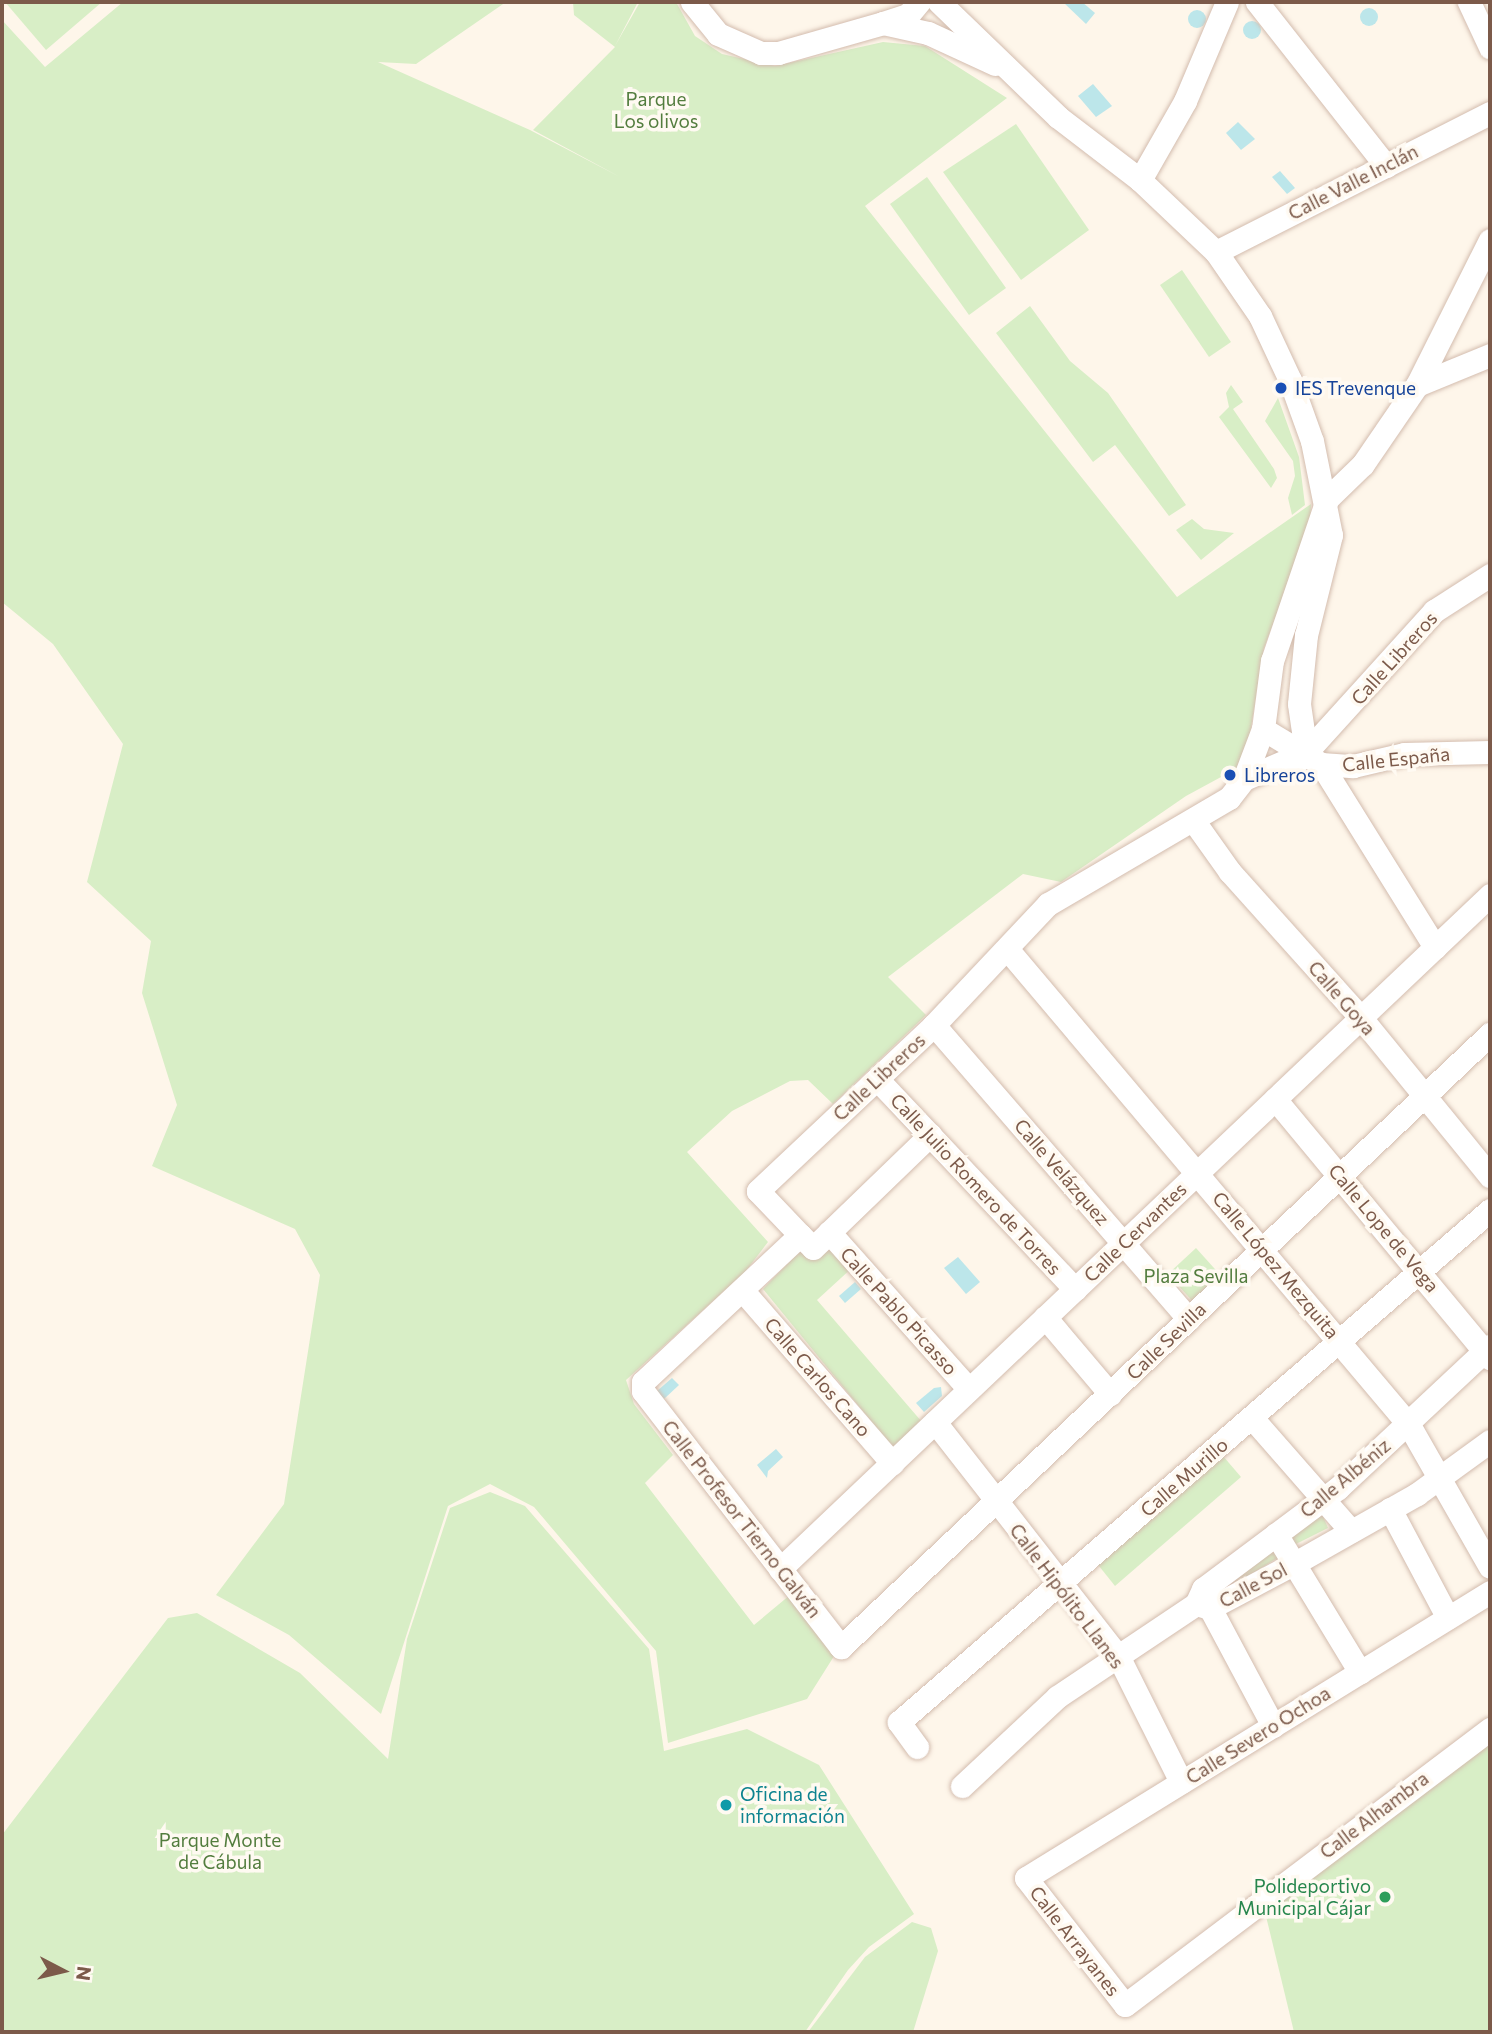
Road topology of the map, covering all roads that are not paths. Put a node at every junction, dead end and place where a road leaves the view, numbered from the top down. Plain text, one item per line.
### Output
1 (692, 2) edge
2 (919, 2) edge
3 (940, 2) edge
4 (1227, 2) edge
5 (1256, 2) edge
6 (1469, 2) edge
7 (884, 23) junction
8 (1490, 47) edge
9 (1023, 84) junction
10 (1490, 113) edge
11 (1386, 166) junction
12 (1140, 180) junction
13 (1490, 240) edge
14 (1216, 252) junction
15 (1490, 355) edge
16 (1417, 385) junction
17 (1327, 499) junction
18 (1490, 575) edge
19 (1263, 729) junction
20 (1490, 752) edge
21 (1313, 758) junction
22 (1244, 779) junction
23 (1229, 798) junction
24 (1194, 820) junction
25 (1488, 903) edge
26 (1435, 947) junction
27 (1008, 950) junction
28 (1361, 1018) junction
29 (934, 1025) junction
30 (1487, 1044) edge
31 (877, 1079) junction
32 (1425, 1097) junction
33 (1275, 1100) junction
34 (930, 1135) junction
35 (1197, 1173) junction
36 (1339, 1174) junction
37 (1490, 1176) edge
38 (1490, 1210) edge
39 (830, 1232) junction
40 (800, 1235) junction
41 (1123, 1243) junction
42 (1261, 1247) junction
43 (1422, 1272) junction
44 (1075, 1289) junction
45 (743, 1291) junction
46 (1045, 1317) junction
47 (1189, 1320) junction
48 (1341, 1342) junction
49 (1488, 1351) edge
50 (969, 1389) junction
51 (1110, 1394) junction
52 (1252, 1419) junction
53 (935, 1422) junction
54 (1409, 1425) junction
55 (1490, 1441) edge
56 (892, 1463) junction
57 (1440, 1478) junction
58 (995, 1501) junction
59 (1321, 1501) junction
60 (1390, 1509) junction
61 (1351, 1531) junction
62 (1276, 1534) junction
63 (1295, 1563) junction
64 (1490, 1567) edge
65 (780, 1569) junction
66 (1059, 1585) junction
67 (1490, 1592) edge
68 (1203, 1606) junction
69 (1448, 1618) junction
70 (841, 1647) joint
71 (1118, 1656) junction
72 (1360, 1672) junction
73 (1273, 1726) junction
74 (1490, 1729) edge
75 (917, 1747) dead end
76 (1181, 1782) junction
77 (962, 1786) dead end
78 (1026, 1878) joint
79 (1125, 2005) joint

1 - 7 street
2 - 7 street
3 - 9 street
4 - 12 street
5 - 11 street
6 - 8 street
7 - 9 street
9 - 12 street
10 - 11 street, Calle Valle Inclán
11 - 14 street, Calle Valle Inclán
12 - 14 street
13 - 16 street
14 - 17 street
15 - 16 street
16 - 17 street
17 - 19 street
17 - 21 street
18 - 21 street, Calle Libreros
19 - 21 street
19 - 22 street
20 - 21 street, Calle España
21 - 22 street, Calle Libreros
21 - 23 street, Calle Libreros
21 - 26 street
22 - 23 street, Calle Libreros
23 - 24 street, Calle Libreros
24 - 27 street, Calle Libreros
24 - 28 street, Calle Goya
25 - 26 street, Calle Cervantes
26 - 28 street, Calle Cervantes
27 - 29 street, Calle Libreros
27 - 35 street, Calle López Mezquita
28 - 32 street, Calle Goya
28 - 33 street, Calle Cervantes
29 - 31 street, Calle Libreros
29 - 41 street, Calle Velázquez
30 - 32 street, Calle Sevilla
31 - 34 street, Calle Julio Romero de Torres
31 - 40 street, Calle Libreros
32 - 36 street, Calle Sevilla
32 - 37 street, Calle Goya
33 - 35 street, Calle Cervantes
33 - 36 street, Calle Lope de Vega
34 - 39 street
34 - 44 street, Calle Julio Romero de Torres
35 - 41 street, Calle Cervantes
35 - 42 street, Calle López Mezquita
36 - 42 street, Calle Sevilla
36 - 43 street, Calle Lope de Vega
38 - 43 street, Calle Murillo
39 - 40 street
39 - 50 street, Calle Pablo Picasso
40 - 45 street
41 - 44 street, Calle Cervantes
41 - 47 street, Calle Velázquez
42 - 47 street, Calle Sevilla
42 - 48 street, Calle López Mezquita
43 - 48 street, Calle Murillo
43 - 49 street, Calle Lope de Vega
44 - 46 street, Calle Cervantes
45 - 56 street, Calle Carlos Cano
45 - 65 street, Calle Profesor Tierno Galván
46 - 50 street, Calle Cervantes
46 - 51 street
47 - 51 street, Calle Sevilla
48 - 52 street, Calle Murillo
48 - 54 street, Calle López Mezquita
49 - 54 street, Calle Albéniz
50 - 53 street, Calle Cervantes
51 - 58 street, Calle Sevilla
52 - 59 street
52 - 66 street, Calle Murillo
53 - 56 street, Calle Cervantes
53 - 58 street, Calle Hipólito Llanes
54 - 57 street, Calle López Mezquita
54 - 59 street, Calle Albéniz
55 - 57 street, Calle Sol
56 - 65 street, Calle Cervantes
57 - 60 street, Calle Sol
57 - 64 street, Calle López Mezquita
58 - 66 street, Calle Hipólito Llanes
58 - 70 street, Calle Sevilla
59 - 61 street
59 - 62 street, Calle Albéniz
60 - 61 street, Calle Sol
60 - 69 street
61 - 63 street, Calle Sol
62 - 63 street
62 - 68 street, Calle Albéniz
63 - 68 street, Calle Sol
63 - 72 street
65 - 70 street, Calle Profesor Tierno Galván
66 - 71 street, Calle Hipólito Llanes
66 - 75 street, Calle Murillo
67 - 69 street, Calle Severo Ochoa
68 - 71 street, Calle Sol
68 - 73 street
69 - 72 street, Calle Severo Ochoa
71 - 76 street, Calle Hipólito Llanes
71 - 77 street, Calle Sol
72 - 73 street, Calle Severo Ochoa
73 - 76 street, Calle Severo Ochoa
74 - 79 street, Calle Alhambra
76 - 78 street, Calle Severo Ochoa
78 - 79 street, Calle Arrayanes

